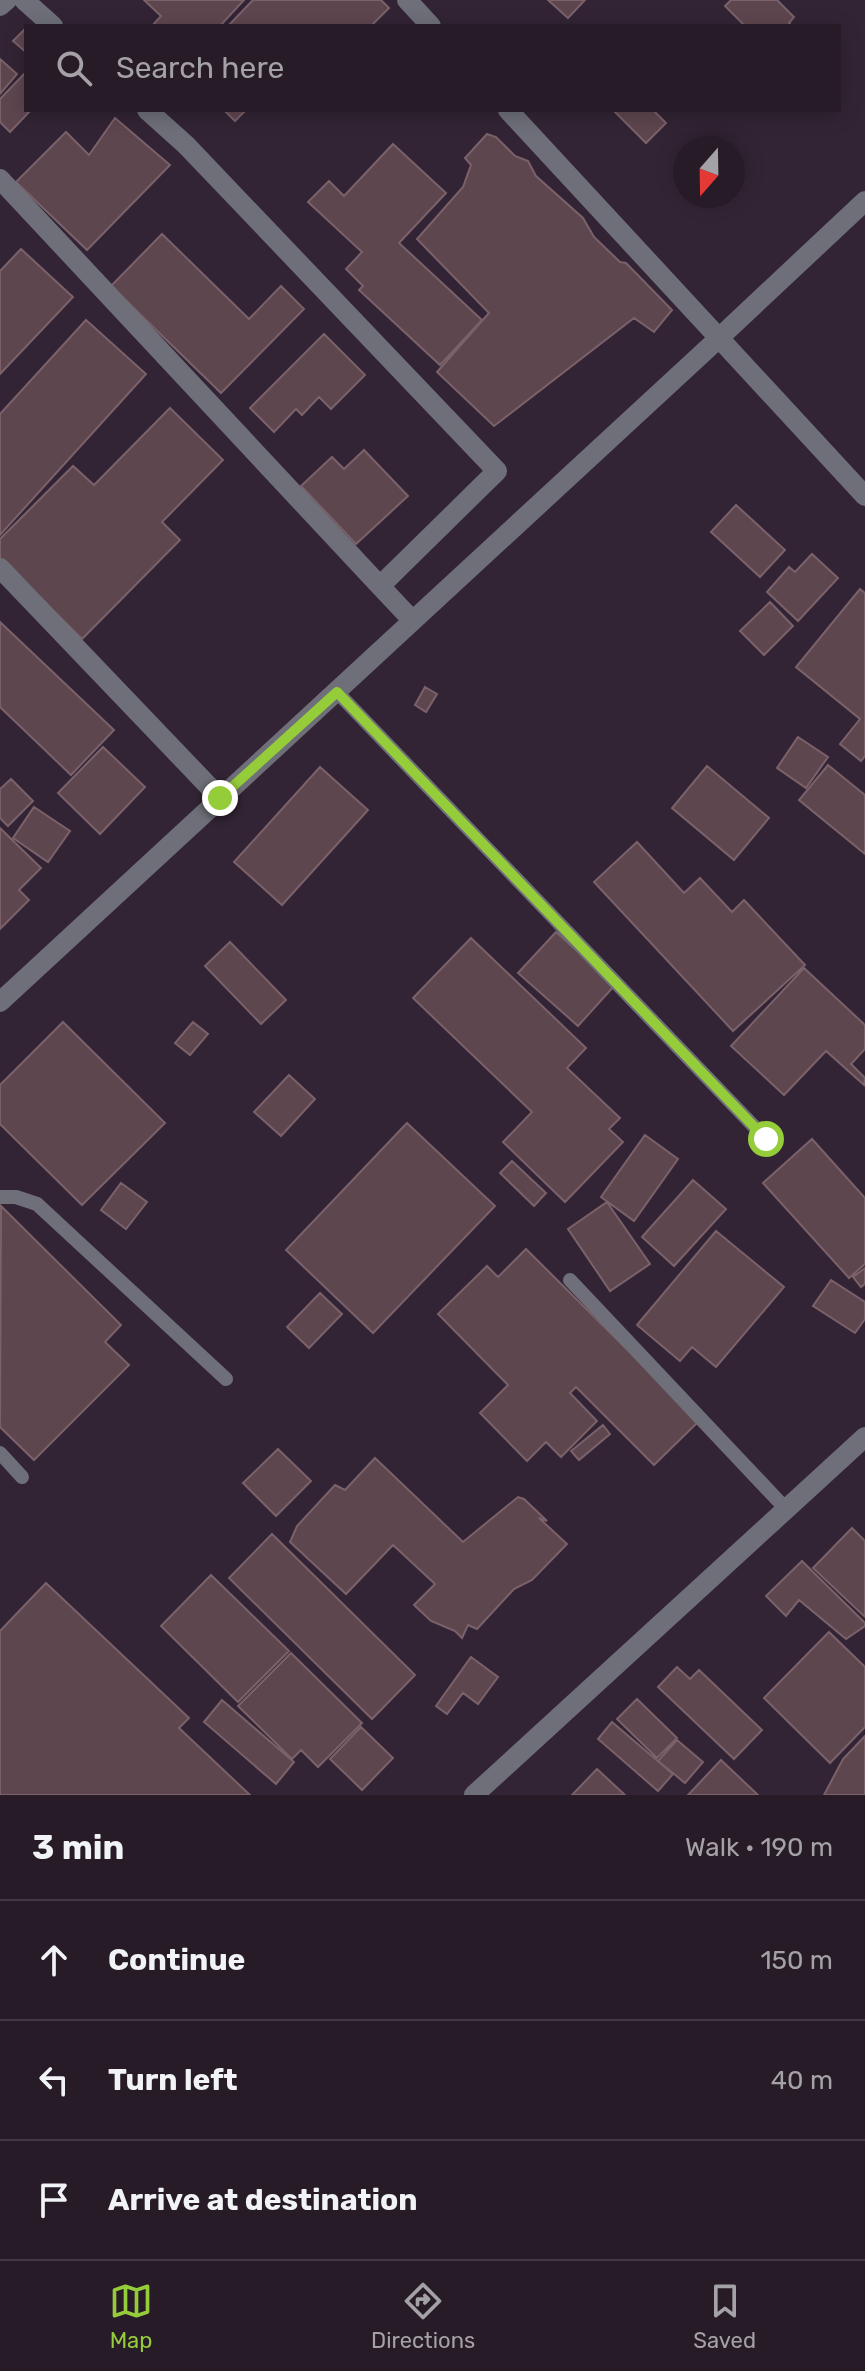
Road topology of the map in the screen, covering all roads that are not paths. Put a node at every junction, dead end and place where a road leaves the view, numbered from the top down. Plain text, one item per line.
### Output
1 (7, 0) edge
2 (24, 0) edge
3 (407, 0) edge
4 (0, 6) edge
5 (51, 24) edge
6 (429, 24) edge
7 (149, 112) edge
8 (510, 112) edge
9 (0, 179) edge
10 (865, 201) edge
11 (719, 338) junction
12 (865, 496) edge
13 (0, 568) edge
14 (380, 586) junction
15 (412, 620) junction
16 (337, 692) junction
17 (220, 798) junction
18 (0, 1002) edge
19 (766, 1139) dead end
20 (0, 1197) edge
21 (570, 1280) dead end
22 (226, 1379) dead end
23 (865, 1437) edge
24 (0, 1453) edge
25 (22, 1477) dead end
26 (786, 1509) junction
27 (474, 1795) edge

1 - 4 street
2 - 5 street
3 - 6 street
7 - 14 street
8 - 11 street
9 - 14 street
10 - 11 street
11 - 12 street
11 - 15 street
13 - 17 street
14 - 15 street
15 - 16 street
16 - 17 street
16 - 19 lane
17 - 18 street
20 - 22 lane
21 - 26 lane
23 - 26 street
24 - 25 lane
26 - 27 street

